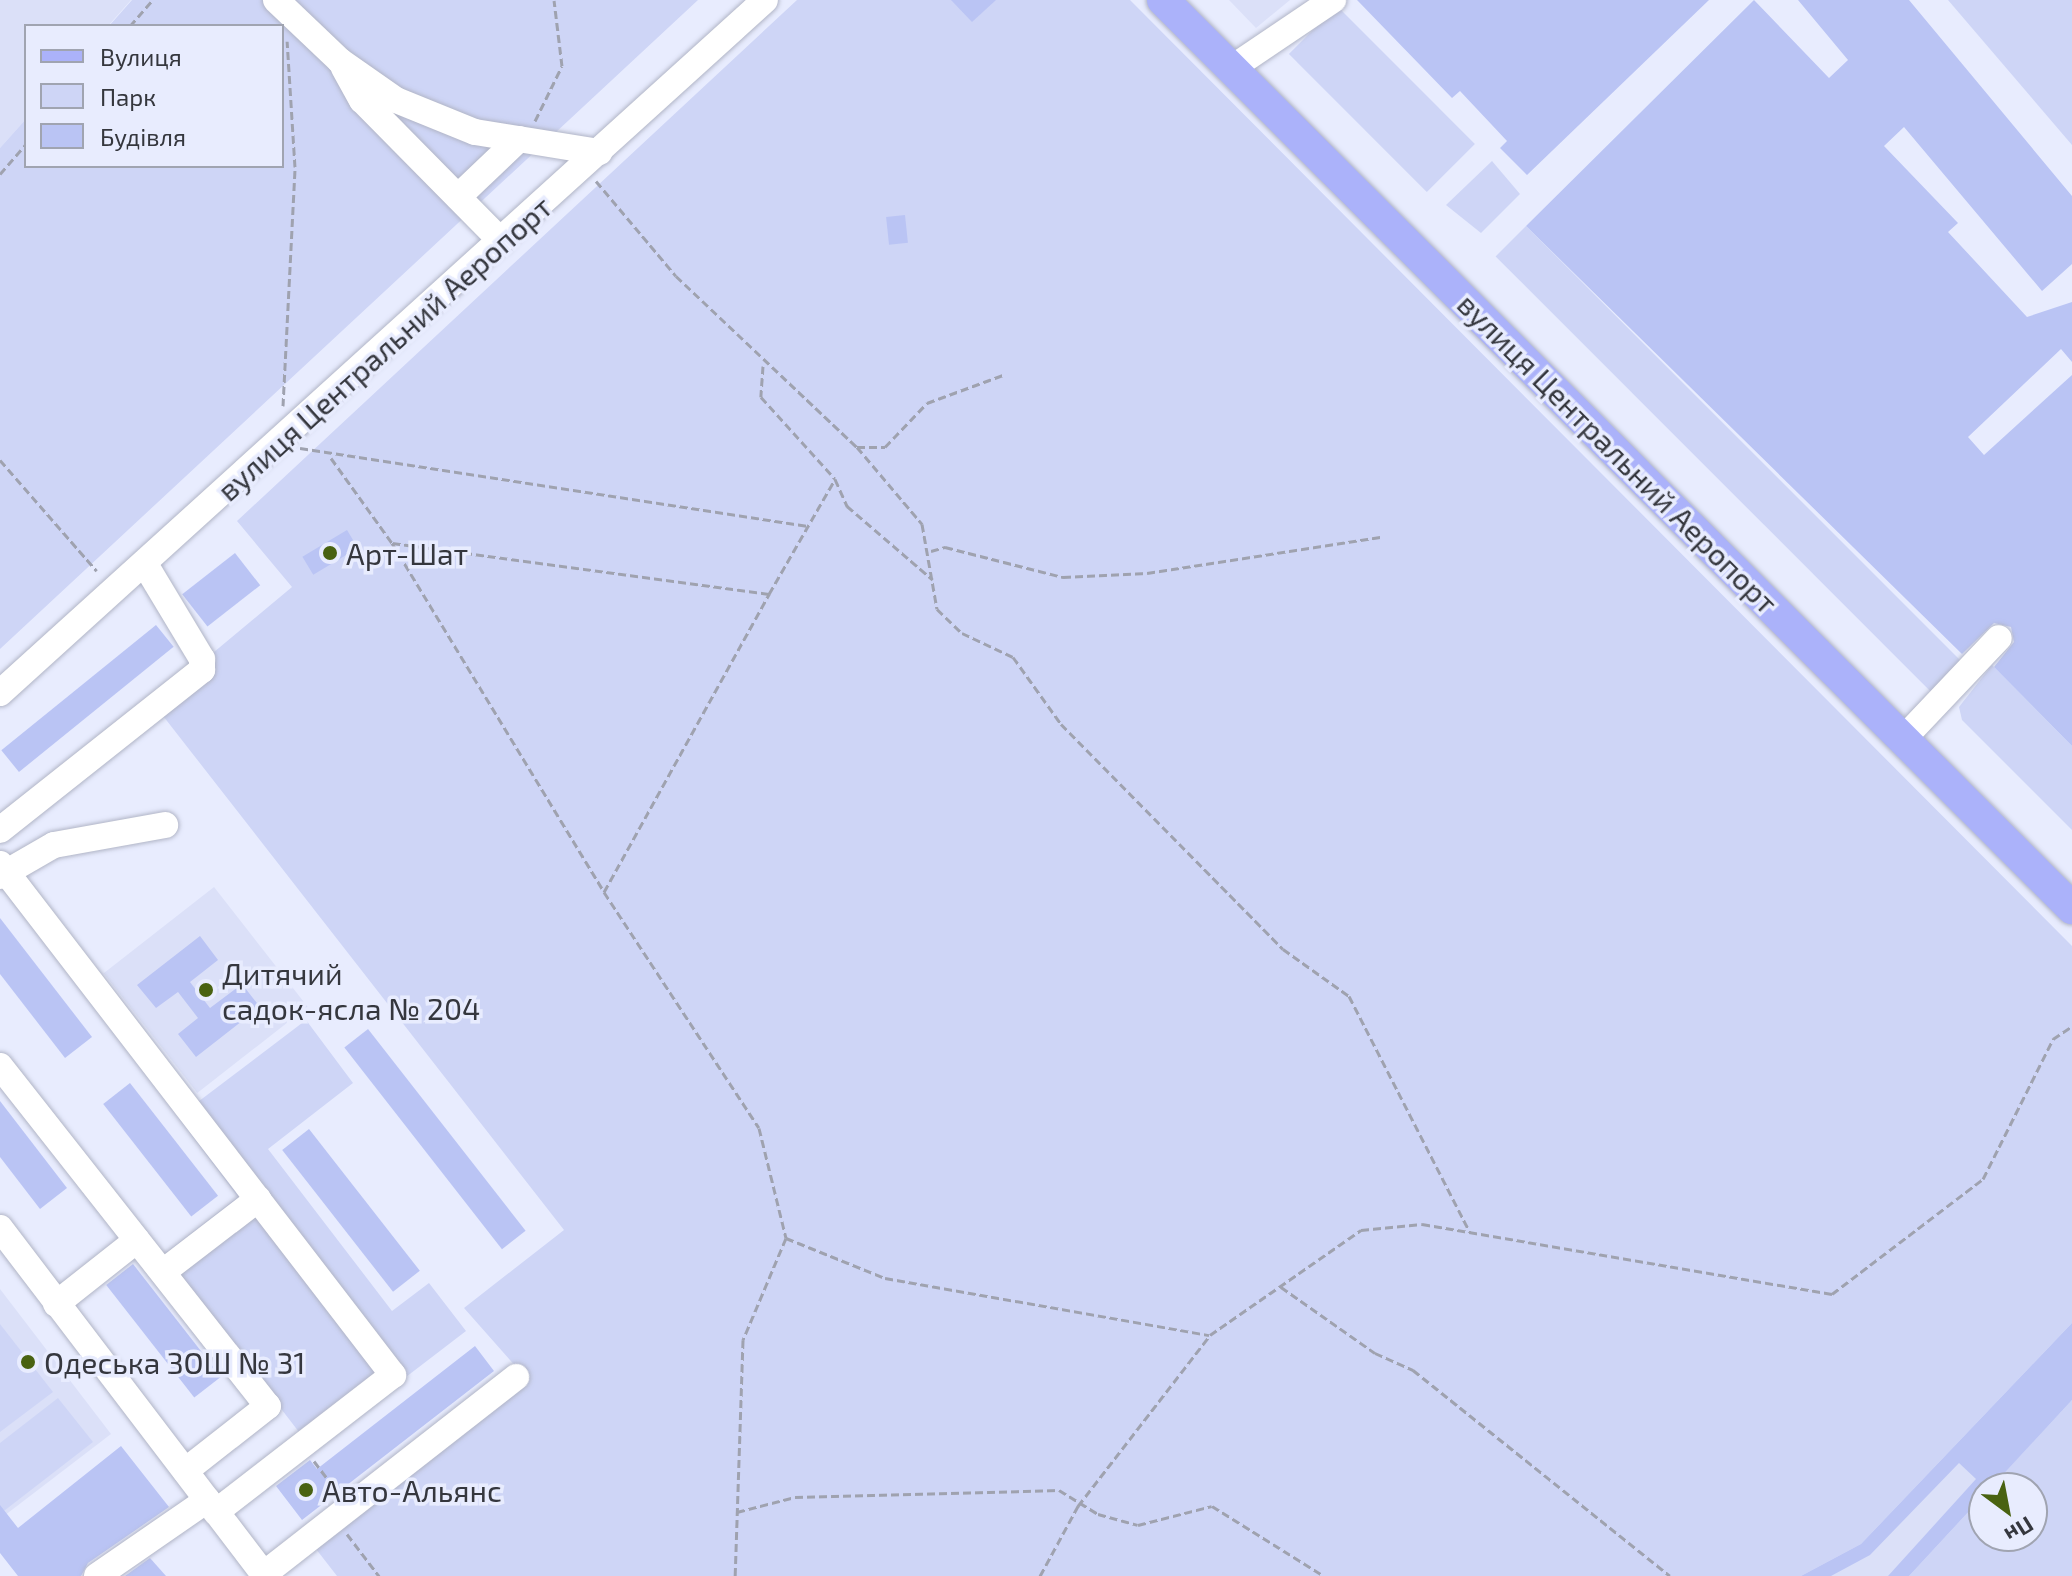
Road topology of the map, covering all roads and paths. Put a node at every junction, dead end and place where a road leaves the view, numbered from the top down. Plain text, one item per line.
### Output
1 (153, 0) edge
2 (554, 0) edge
3 (765, 0) edge
4 (1163, 0) edge
5 (1333, 0) edge
6 (281, 4) edge
7 (132, 24) edge
8 (283, 24) edge
9 (284, 39) edge
10 (340, 61) junction
11 (1232, 68) junction
12 (519, 139) junction
13 (24, 146) edge
14 (591, 159) junction
15 (0, 174) edge
16 (458, 197) junction
17 (501, 241) junction
18 (763, 366) junction
19 (1003, 375) dead end
20 (283, 406) dead end
21 (281, 443) junction
22 (857, 447) junction
23 (330, 457) junction
24 (0, 460) edge
25 (835, 479) junction
26 (808, 526) junction
27 (1380, 537) dead end
28 (392, 543) junction
29 (930, 551) junction
30 (145, 564) junction
31 (97, 571) dead end
32 (933, 580) junction
33 (769, 594) junction
34 (1999, 638) dead end
35 (0, 693) edge
36 (1903, 739) junction
37 (165, 825) dead end
38 (0, 830) edge
39 (2, 871) edge
40 (604, 892) junction
41 (2072, 908) edge
42 (2072, 1026) edge
43 (0, 1066) edge
44 (258, 1199) junction
45 (0, 1228) edge
46 (1470, 1232) junction
47 (786, 1238) junction
48 (137, 1240) junction
49 (163, 1272) junction
50 (1281, 1287) junction
51 (56, 1304) junction
52 (1210, 1335) junction
53 (516, 1377) dead end
54 (301, 1446) junction
55 (185, 1471) junction
56 (211, 1506) junction
57 (1078, 1506) junction
58 (736, 1512) junction
59 (342, 1513) junction
60 (265, 1575) edge
61 (97, 1576) edge
62 (379, 1576) edge
63 (735, 1576) edge
64 (1040, 1576) edge
65 (1324, 1576) edge
66 (1670, 1576) edge

1 - 7 path
2 - 12 path
3 - 14 street, вулиця Центральний Аеропорт
4 - 11 main road, вулиця Центральний Аеропорт
5 - 11 street
6 - 8 path
6 - 10 street
9 - 20 path
10 - 12 street
10 - 16 street
11 - 36 main road, вулиця Центральний Аеропорт
12 - 14 street
12 - 16 street
13 - 15 path
14 - 17 street, вулиця Центральний Аеропорт
14 - 18 path
16 - 17 street
17 - 21 street, вулиця Центральний Аеропорт
18 - 22 path
18 - 25 path
19 - 22 path
21 - 23 path
21 - 30 street, вулиця Центральний Аеропорт
22 - 29 path
23 - 26 path
23 - 28 path
24 - 31 path
25 - 26 path
25 - 32 path
26 - 33 path
27 - 29 path
28 - 33 path
28 - 40 path
29 - 32 path
30 - 35 street, вулиця Центральний Аеропорт
30 - 38 street
32 - 46 path
33 - 40 path
34 - 36 street
36 - 41 main road, вулиця Центральний Аеропорт
37 - 39 street
39 - 44 street
40 - 47 path
42 - 46 path
43 - 48 street
44 - 49 street
44 - 54 street
45 - 51 street
46 - 50 path
47 - 52 path
47 - 58 path
48 - 49 street
48 - 51 street
49 - 55 street
50 - 52 path
50 - 66 path
51 - 55 street
52 - 57 path
53 - 59 street
54 - 56 street
54 - 59 path
55 - 56 street
56 - 60 street
56 - 61 street
57 - 58 path
57 - 64 path
57 - 65 path
58 - 63 path
59 - 60 street
59 - 62 path

